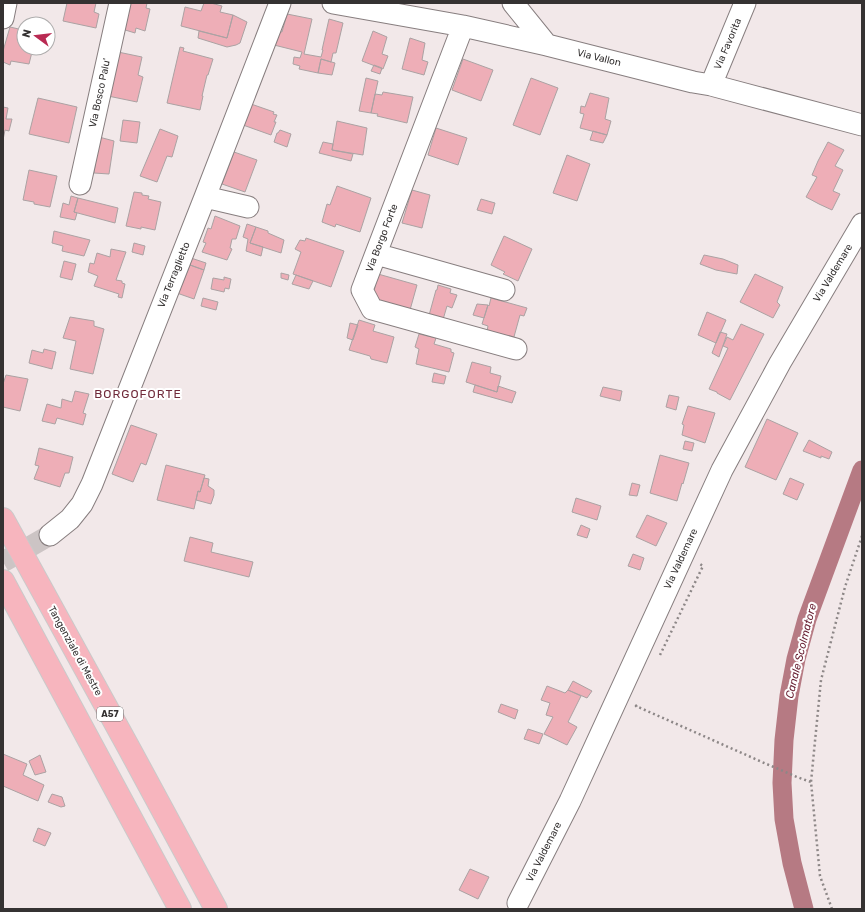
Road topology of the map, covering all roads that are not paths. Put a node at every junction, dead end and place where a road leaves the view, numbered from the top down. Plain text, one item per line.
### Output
1 (6, 3) edge
2 (120, 3) edge
3 (280, 3) edge
4 (334, 3) edge
5 (513, 3) edge
6 (745, 3) edge
7 (3, 18) edge
8 (463, 26) junction
9 (547, 45) junction
10 (710, 85) junction
11 (862, 125) edge
12 (80, 184) dead end
13 (205, 197) junction
14 (248, 207) dead end
15 (862, 224) edge
16 (376, 254) junction
17 (504, 290) dead end
18 (516, 349) dead end
19 (3, 519) edge
20 (50, 536) tunnel mouth
21 (3, 581) edge
22 (518, 903) dead end
23 (180, 909) edge
24 (216, 909) edge

1 - 7 street
2 - 12 street, Via Bosco Palu'
3 - 13 street, Via Terraglietto
4 - 8 street, Via Vallon
5 - 9 street
6 - 10 street, Via Favorita
8 - 9 street, Via Vallon
8 - 16 street, Via Borgo Forte
9 - 10 street, Via Vallon
10 - 11 street, Via Vallon
13 - 14 street
13 - 20 street, Via Terraglietto
15 - 22 street, Via Valdemare
16 - 17 street
16 - 18 street, Via Borgo Forte
19 - 24 highway, Tangenziale di Mestre / A57
21 - 23 highway

